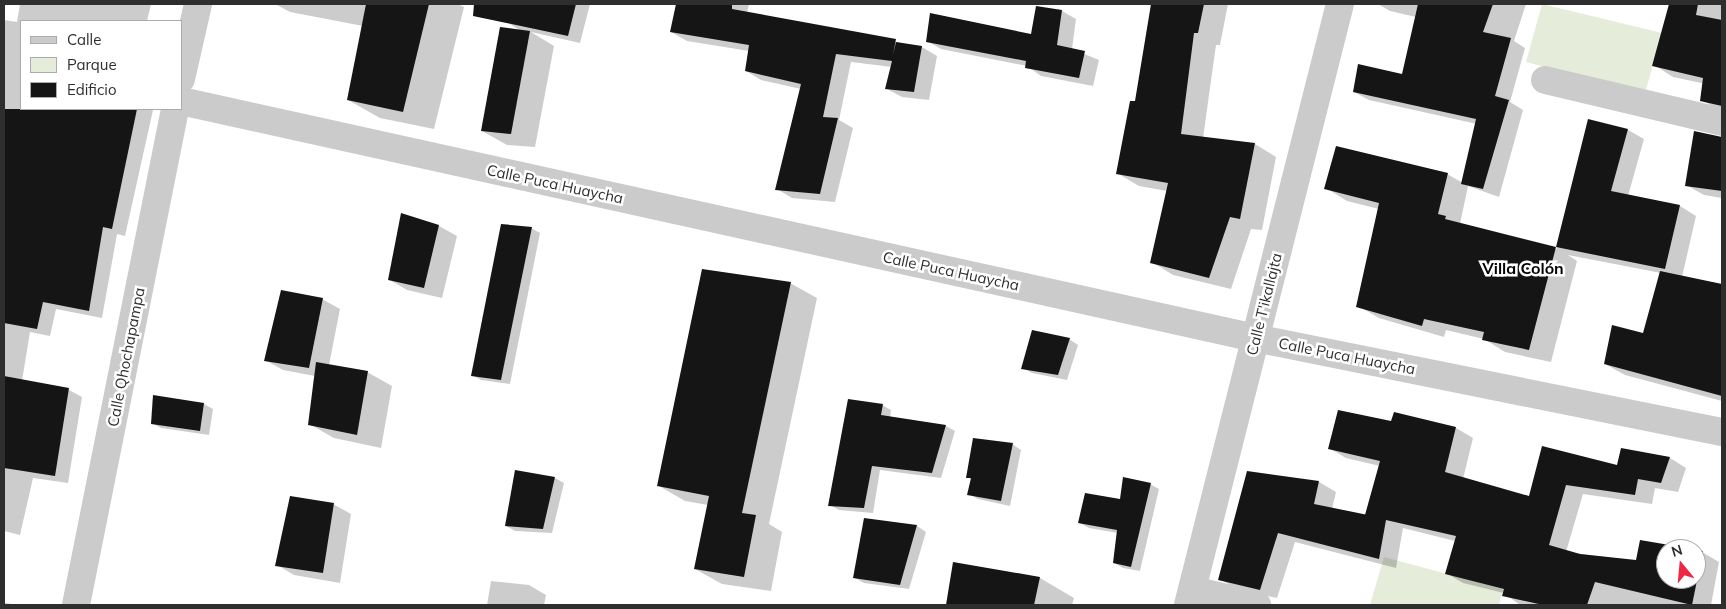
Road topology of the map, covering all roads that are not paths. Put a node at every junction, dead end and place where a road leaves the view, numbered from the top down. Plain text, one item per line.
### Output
1 (198, 4) edge
2 (1340, 4) edge
3 (182, 75) edge
4 (1544, 80) dead end
5 (182, 102) edge
6 (175, 110) edge
7 (1722, 122) edge
8 (1255, 338) junction
9 (1722, 432) edge
10 (1190, 598) edge
11 (76, 605) edge
12 (1257, 605) edge

1 - 3 street
2 - 8 street, Calle T'ikallajta
4 - 7 street
5 - 8 street, Calle Puca Huaycha
6 - 11 street, Calle Qhochapampa
8 - 9 street, Calle Puca Huaycha
8 - 10 street, Calle T'ikallajta
10 - 12 street

